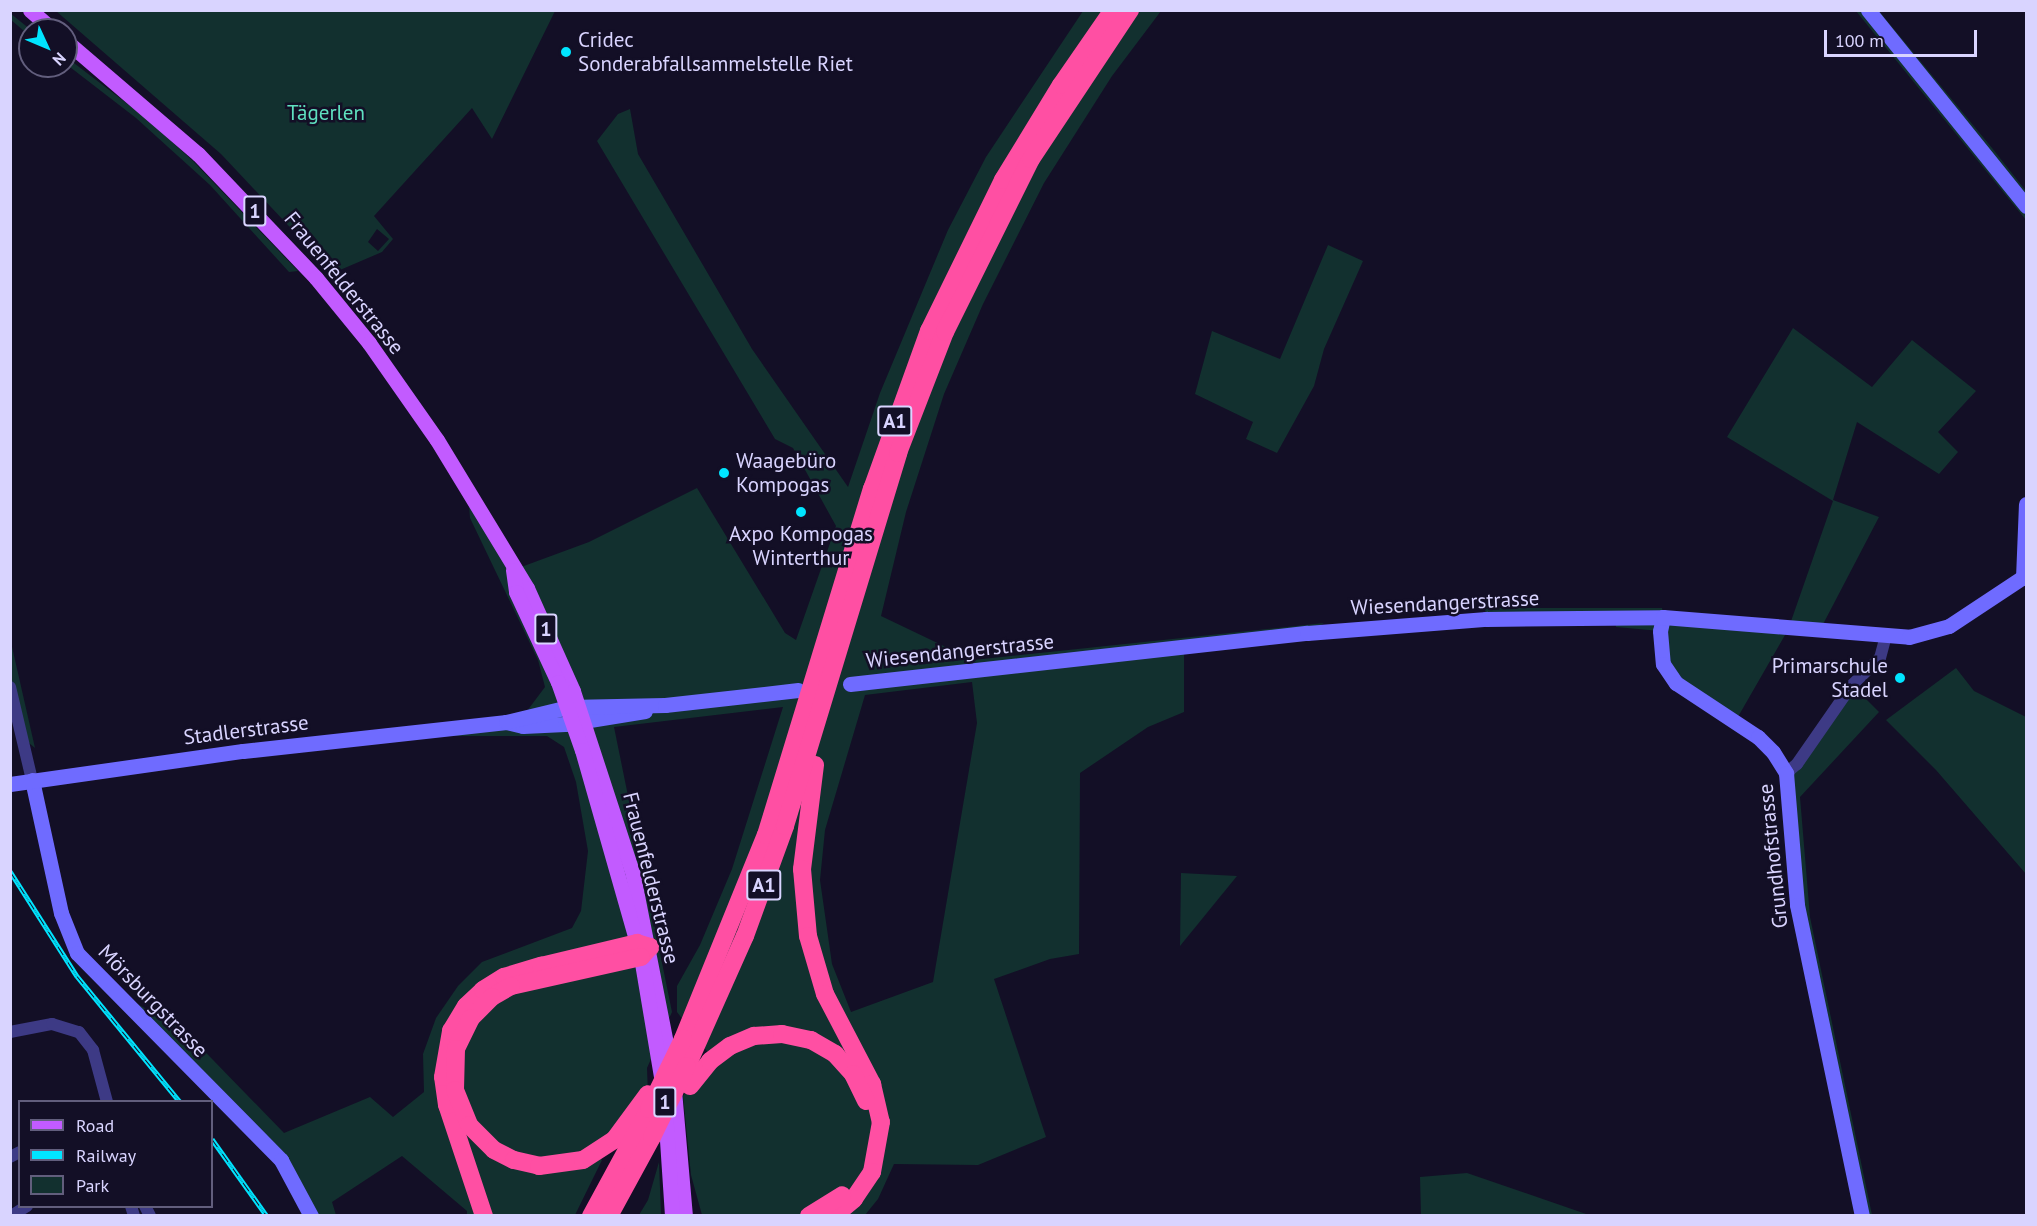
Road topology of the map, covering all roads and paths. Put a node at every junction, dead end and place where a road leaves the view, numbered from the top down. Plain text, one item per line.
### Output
1 (1113, 10) edge
2 (1131, 10) edge
3 (1868, 10) edge
4 (78, 51) edge
5 (2026, 206) edge
6 (2026, 504) edge
7 (2025, 576) edge
8 (1663, 617) junction
9 (1886, 636) junction
10 (850, 684) dead end
11 (10, 687) edge
12 (798, 690) dead end
13 (826, 698) junction
14 (665, 705) junction
15 (573, 707) junction
16 (506, 722) junction
17 (578, 723) junction
18 (1786, 773) junction
19 (32, 780) junction
20 (10, 784) edge
21 (642, 949) junction
22 (10, 1032) edge
23 (106, 1100) edge
24 (648, 1101) junction
25 (652, 1144) junction
26 (613, 1208) edge
27 (311, 1215) edge
28 (484, 1215) edge
29 (591, 1215) edge
30 (672, 1215) edge
31 (685, 1215) edge
32 (809, 1215) edge
33 (834, 1215) edge
34 (1862, 1215) edge

1 - 24 highway, A1, bridge
2 - 13 highway, A1
3 - 5 main road
4 - 15 main road, Frauenfelderstrasse / 1
6 - 7 main road
7 - 9 main road, Wiesendangerstrasse
8 - 9 main road, Wiesendangerstrasse
8 - 10 main road, Wiesendangerstrasse
8 - 18 main road, Grundhofstrasse
9 - 18 street
11 - 19 street
12 - 14 main road
13 - 25 highway, A1, bridge
13 - 33 highway
14 - 15 main road
14 - 17 main road
15 - 16 main road
15 - 17 main road, Frauenfelderstrasse / 1
16 - 17 main road
16 - 19 main road, Stadlerstrasse
17 - 21 main road, Frauenfelderstrasse / 1
18 - 34 main road, Grundhofstrasse
19 - 20 main road, Stadlerstrasse
19 - 27 main road, Mörsburgstrasse
21 - 24 highway
21 - 28 highway
21 - 30 main road, Frauenfelderstrasse / 1
21 - 31 main road, Frauenfelderstrasse / 1
22 - 23 street
24 - 29 highway, A1
25 - 26 highway, A1
25 - 32 highway

